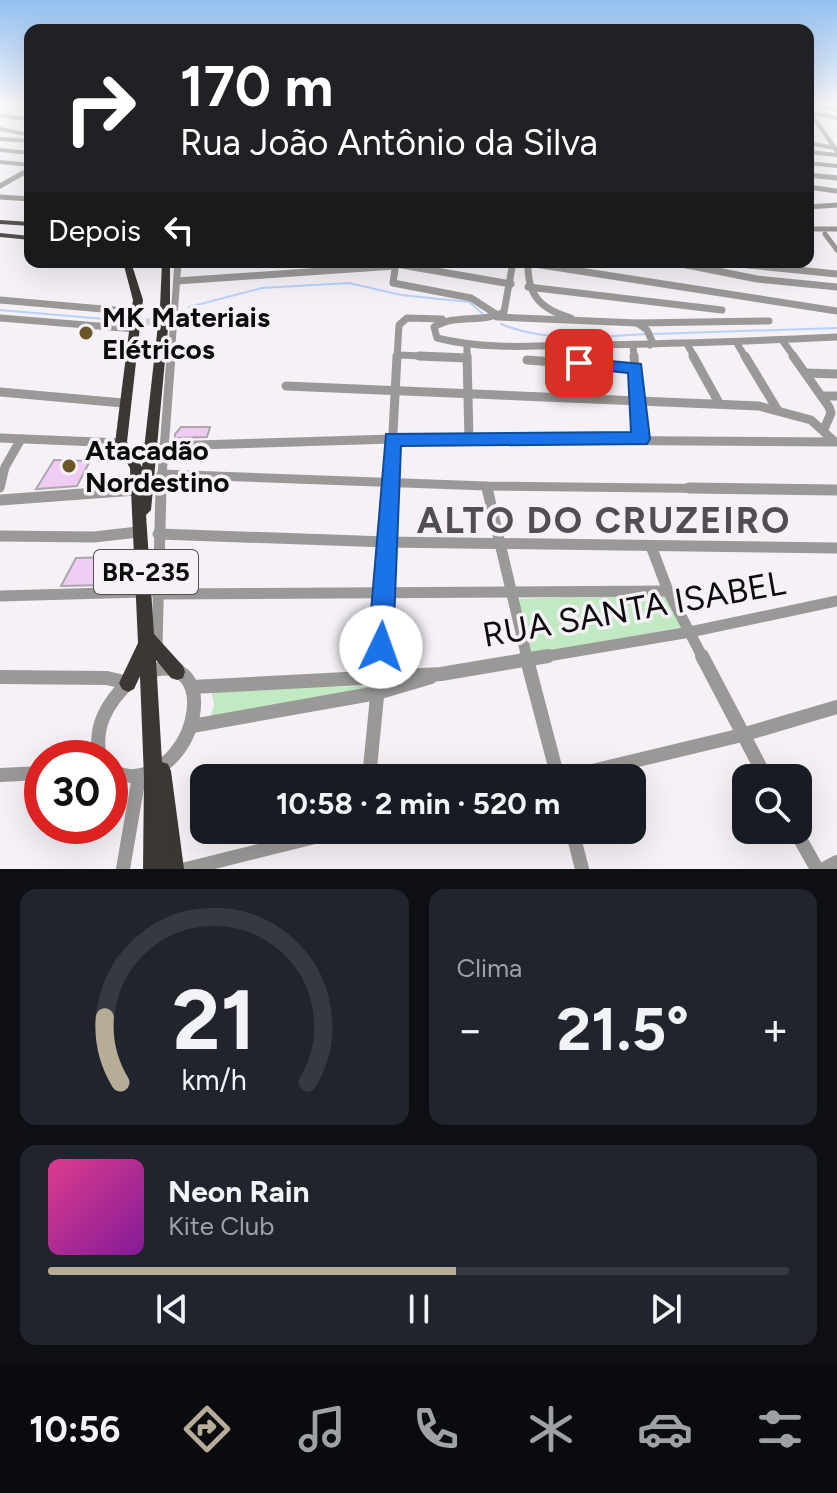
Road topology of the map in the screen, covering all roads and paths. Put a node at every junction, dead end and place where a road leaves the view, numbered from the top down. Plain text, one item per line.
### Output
1 (814, 145) edge
2 (0, 150) edge
3 (836, 151) edge
4 (24, 152) edge
5 (814, 152) edge
6 (0, 162) edge
7 (814, 164) edge
8 (24, 166) edge
9 (837, 166) edge
10 (24, 171) edge
11 (814, 176) edge
12 (0, 178) edge
13 (837, 178) edge
14 (13, 179) junction
15 (0, 186) edge
16 (814, 188) edge
17 (837, 191) edge
18 (0, 197) edge
19 (24, 199) edge
20 (837, 205) edge
21 (814, 207) edge
22 (0, 222) edge
23 (24, 224) edge
24 (814, 224) edge
25 (823, 231) junction
26 (837, 231) edge
27 (814, 232) edge
28 (0, 235) edge
29 (24, 237) edge
30 (837, 250) edge
31 (129, 268) edge
32 (166, 268) edge
33 (178, 268) edge
34 (344, 268) edge
35 (395, 268) edge
36 (419, 268) edge
37 (512, 268) edge
38 (528, 268) edge
39 (578, 268) edge
40 (698, 268) edge
41 (716, 268) edge
42 (788, 268) edge
43 (807, 268) edge
44 (808, 271) junction
45 (716, 272) junction
46 (837, 274) edge
47 (177, 281) junction
48 (511, 284) junction
49 (528, 287) junction
50 (837, 287) edge
51 (719, 295) junction
52 (0, 300) edge
53 (722, 310) junction
54 (837, 311) edge
55 (497, 317) junction
56 (0, 318) edge
57 (449, 320) junction
58 (599, 321) junction
59 (769, 321) dead end
60 (139, 322) junction
61 (726, 322) junction
62 (637, 323) junction
63 (837, 337) edge
64 (649, 338) junction
65 (782, 340) junction
66 (736, 342) junction
67 (687, 344) junction
68 (467, 345) junction
69 (633, 345) junction
70 (399, 355) junction
71 (467, 358) junction
72 (527, 360) dead end
73 (636, 368) junction
74 (806, 373) junction
75 (837, 374) edge
76 (286, 386) dead end
77 (395, 391) junction
78 (0, 392) edge
79 (469, 394) junction
80 (837, 396) edge
81 (823, 397) junction
82 (638, 399) junction
83 (123, 403) junction
84 (719, 403) junction
85 (837, 403) edge
86 (777, 409) junction
87 (825, 427) junction
88 (0, 438) edge
89 (21, 439) junction
90 (392, 439) junction
91 (469, 439) junction
92 (641, 439) junction
93 (835, 442) edge
94 (121, 443) junction
95 (163, 446) junction
96 (2, 467) edge
97 (161, 474) junction
98 (389, 483) junction
99 (486, 486) junction
100 (0, 488) edge
101 (835, 492) edge
102 (140, 497) junction
103 (0, 500) edge
104 (138, 532) junction
105 (158, 534) junction
106 (0, 536) edge
107 (387, 542) junction
108 (499, 544) junction
109 (651, 546) junction
110 (837, 548) edge
111 (668, 591) junction
112 (150, 593) junction
113 (383, 593) junction
114 (510, 594) junction
115 (0, 596) edge
116 (837, 601) edge
117 (690, 632) junction
118 (151, 643) junction
119 (528, 661) junction
120 (148, 671) junction
121 (177, 672) junction
122 (441, 674) junction
123 (380, 675) junction
124 (0, 677) edge
125 (128, 683) junction
126 (192, 687) junction
127 (377, 693) junction
128 (837, 707) edge
129 (192, 726) junction
130 (742, 735) junction
131 (97, 740) edge
132 (370, 764) edge
133 (557, 764) edge
134 (620, 764) edge
135 (758, 764) edge
136 (154, 773) junction
137 (24, 774) edge
138 (128, 774) edge
139 (0, 775) edge
140 (287, 844) edge
141 (576, 844) edge
142 (803, 844) edge
143 (837, 862) edge
144 (123, 869) edge
145 (154, 869) edge
146 (173, 869) edge
147 (186, 869) edge
148 (582, 869) edge
149 (817, 869) edge
150 (824, 869) edge

1 - 3 street
2 - 4 street
3 - 5 street
6 - 8 street
7 - 9 street
10 - 14 street
11 - 13 street
12 - 14 street
14 - 15 street
16 - 17 street
18 - 19 street
20 - 21 street
22 - 23 main road
24 - 25 street
25 - 26 street
25 - 27 street
25 - 30 street
28 - 29 main road
31 - 60 highway
32 - 102 highway
33 - 47 street
34 - 47 street
35 - 55 street
36 - 48 street
37 - 48 street
38 - 49 street
39 - 51 street
40 - 45 street
41 - 45 street
42 - 44 street
43 - 44 street
44 - 46 street
45 - 50 street
45 - 51 street
47 - 95 street
48 - 55 street
49 - 53 street
49 - 58 street
51 - 53 street
51 - 54 street
52 - 60 street
53 - 61 street
55 - 57 street
55 - 58 street
56 - 60 street
57 - 68 street
57 - 70 street
58 - 62 street
59 - 61 street
60 - 83 highway
61 - 62 street
62 - 64 street
63 - 65 street
64 - 67 street
64 - 69 street
65 - 66 street
65 - 74 street
66 - 67 street
66 - 86 street
67 - 84 street
68 - 69 street
68 - 71 street
69 - 73 street
70 - 71 street
70 - 77 street
71 - 79 street
72 - 73 street
73 - 82 street
74 - 75 street
74 - 81 street
76 - 77 street
77 - 79 street
77 - 90 street
78 - 83 street
79 - 82 street
79 - 91 street
80 - 81 street
81 - 85 street
81 - 87 street
82 - 84 street
82 - 92 street
83 - 94 highway
84 - 86 street
86 - 87 street
87 - 93 street
88 - 89 street
89 - 94 street
89 - 96 street
90 - 91 street
90 - 95 street
90 - 98 street
91 - 92 street
92 - 93 street
94 - 102 highway, BR-235
95 - 97 street
96 - 100 street
97 - 98 street
97 - 105 street
98 - 99 street
98 - 107 street
99 - 101 street
99 - 108 street
102 - 103 street
102 - 104 highway, BR-235
102 - 118 highway, BR-235
104 - 106 street
104 - 112 highway, BR-235
105 - 107 street
105 - 112 street
107 - 108 street
107 - 113 street
108 - 109 street
108 - 114 street
109 - 110 street
109 - 111 street
111 - 114 street
111 - 117 street
112 - 113 street
112 - 115 street
112 - 118 highway, BR-235
113 - 114 street
113 - 123 street
114 - 119 street
116 - 117 street, RUA SANTA ISABEL
117 - 119 street, RUA SANTA ISABEL
117 - 130 street
118 - 120 highway, BR-235
118 - 121 highway
118 - 125 highway
119 - 122 street, RUA SANTA ISABEL
119 - 133 street
120 - 121 street
120 - 125 street
120 - 136 highway, BR-235
121 - 126 street
122 - 123 street, RUA SANTA ISABEL
122 - 127 street, RUA SANTA ISABEL
123 - 126 street, RUA SANTA ISABEL
123 - 127 street
124 - 125 street
125 - 131 street
126 - 129 street
127 - 129 street, RUA SANTA ISABEL
127 - 132 street
128 - 130 street
129 - 136 street
130 - 134 street
130 - 135 street
136 - 138 street
136 - 144 street
136 - 145 highway, BR-235
136 - 146 highway, BR-235
136 - 147 street
137 - 139 street
140 - 147 street
141 - 148 street
142 - 149 street
143 - 150 street

